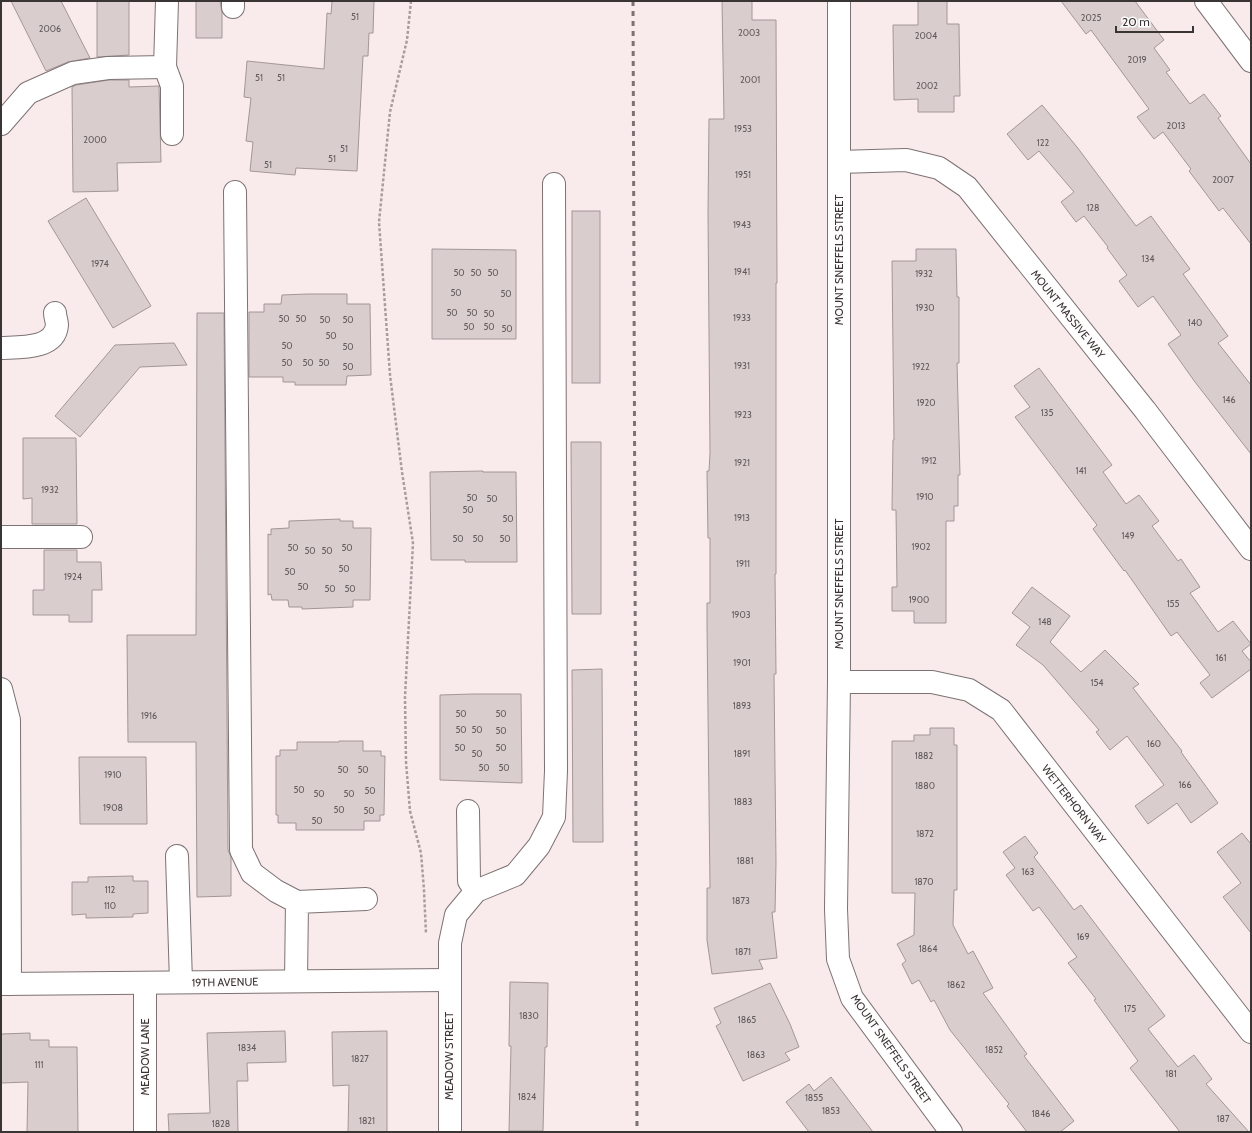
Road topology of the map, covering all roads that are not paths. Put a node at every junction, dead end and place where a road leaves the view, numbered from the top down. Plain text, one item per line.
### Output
1 (167, 1) edge
2 (839, 1) edge
3 (1206, 1) edge
4 (1251, 61) edge
5 (165, 67) junction
6 (1, 124) edge
7 (172, 134) dead end
8 (839, 162) junction
9 (554, 184) dead end
10 (235, 192) dead end
11 (55, 313) dead end
12 (1, 348) edge
13 (1, 537) edge
14 (81, 537) dead end
15 (1251, 549) edge
16 (839, 682) junction
17 (1, 689) edge
18 (468, 811) dead end
19 (178, 856) dead end
20 (476, 891) junction
21 (366, 899) dead end
22 (297, 902) junction
23 (449, 980) junction
24 (296, 981) junction
25 (181, 982) junction
26 (145, 983) junction
27 (6, 984) edge
28 (1251, 1032) edge
29 (145, 1132) edge
30 (450, 1132) edge
31 (950, 1132) edge

1 - 5 street
2 - 8 street, MOUNT SNEFFELS STREET
3 - 4 street
5 - 6 street
5 - 7 street
8 - 15 street, MOUNT MASSIVE WAY
8 - 16 street, MOUNT SNEFFELS STREET
9 - 20 street
10 - 22 street
11 - 12 street
13 - 14 street
16 - 28 street, WETTERHORN WAY
16 - 31 street, MOUNT SNEFFELS STREET
17 - 27 street
18 - 20 street
19 - 25 street
20 - 23 street, MEADOW STREET
21 - 22 street
22 - 24 street
23 - 24 street, 19TH AVENUE
23 - 30 street, MEADOW STREET
24 - 25 street, 19TH AVENUE
25 - 26 street, 19TH AVENUE
26 - 27 street, 19TH AVENUE
26 - 29 street, MEADOW LANE

